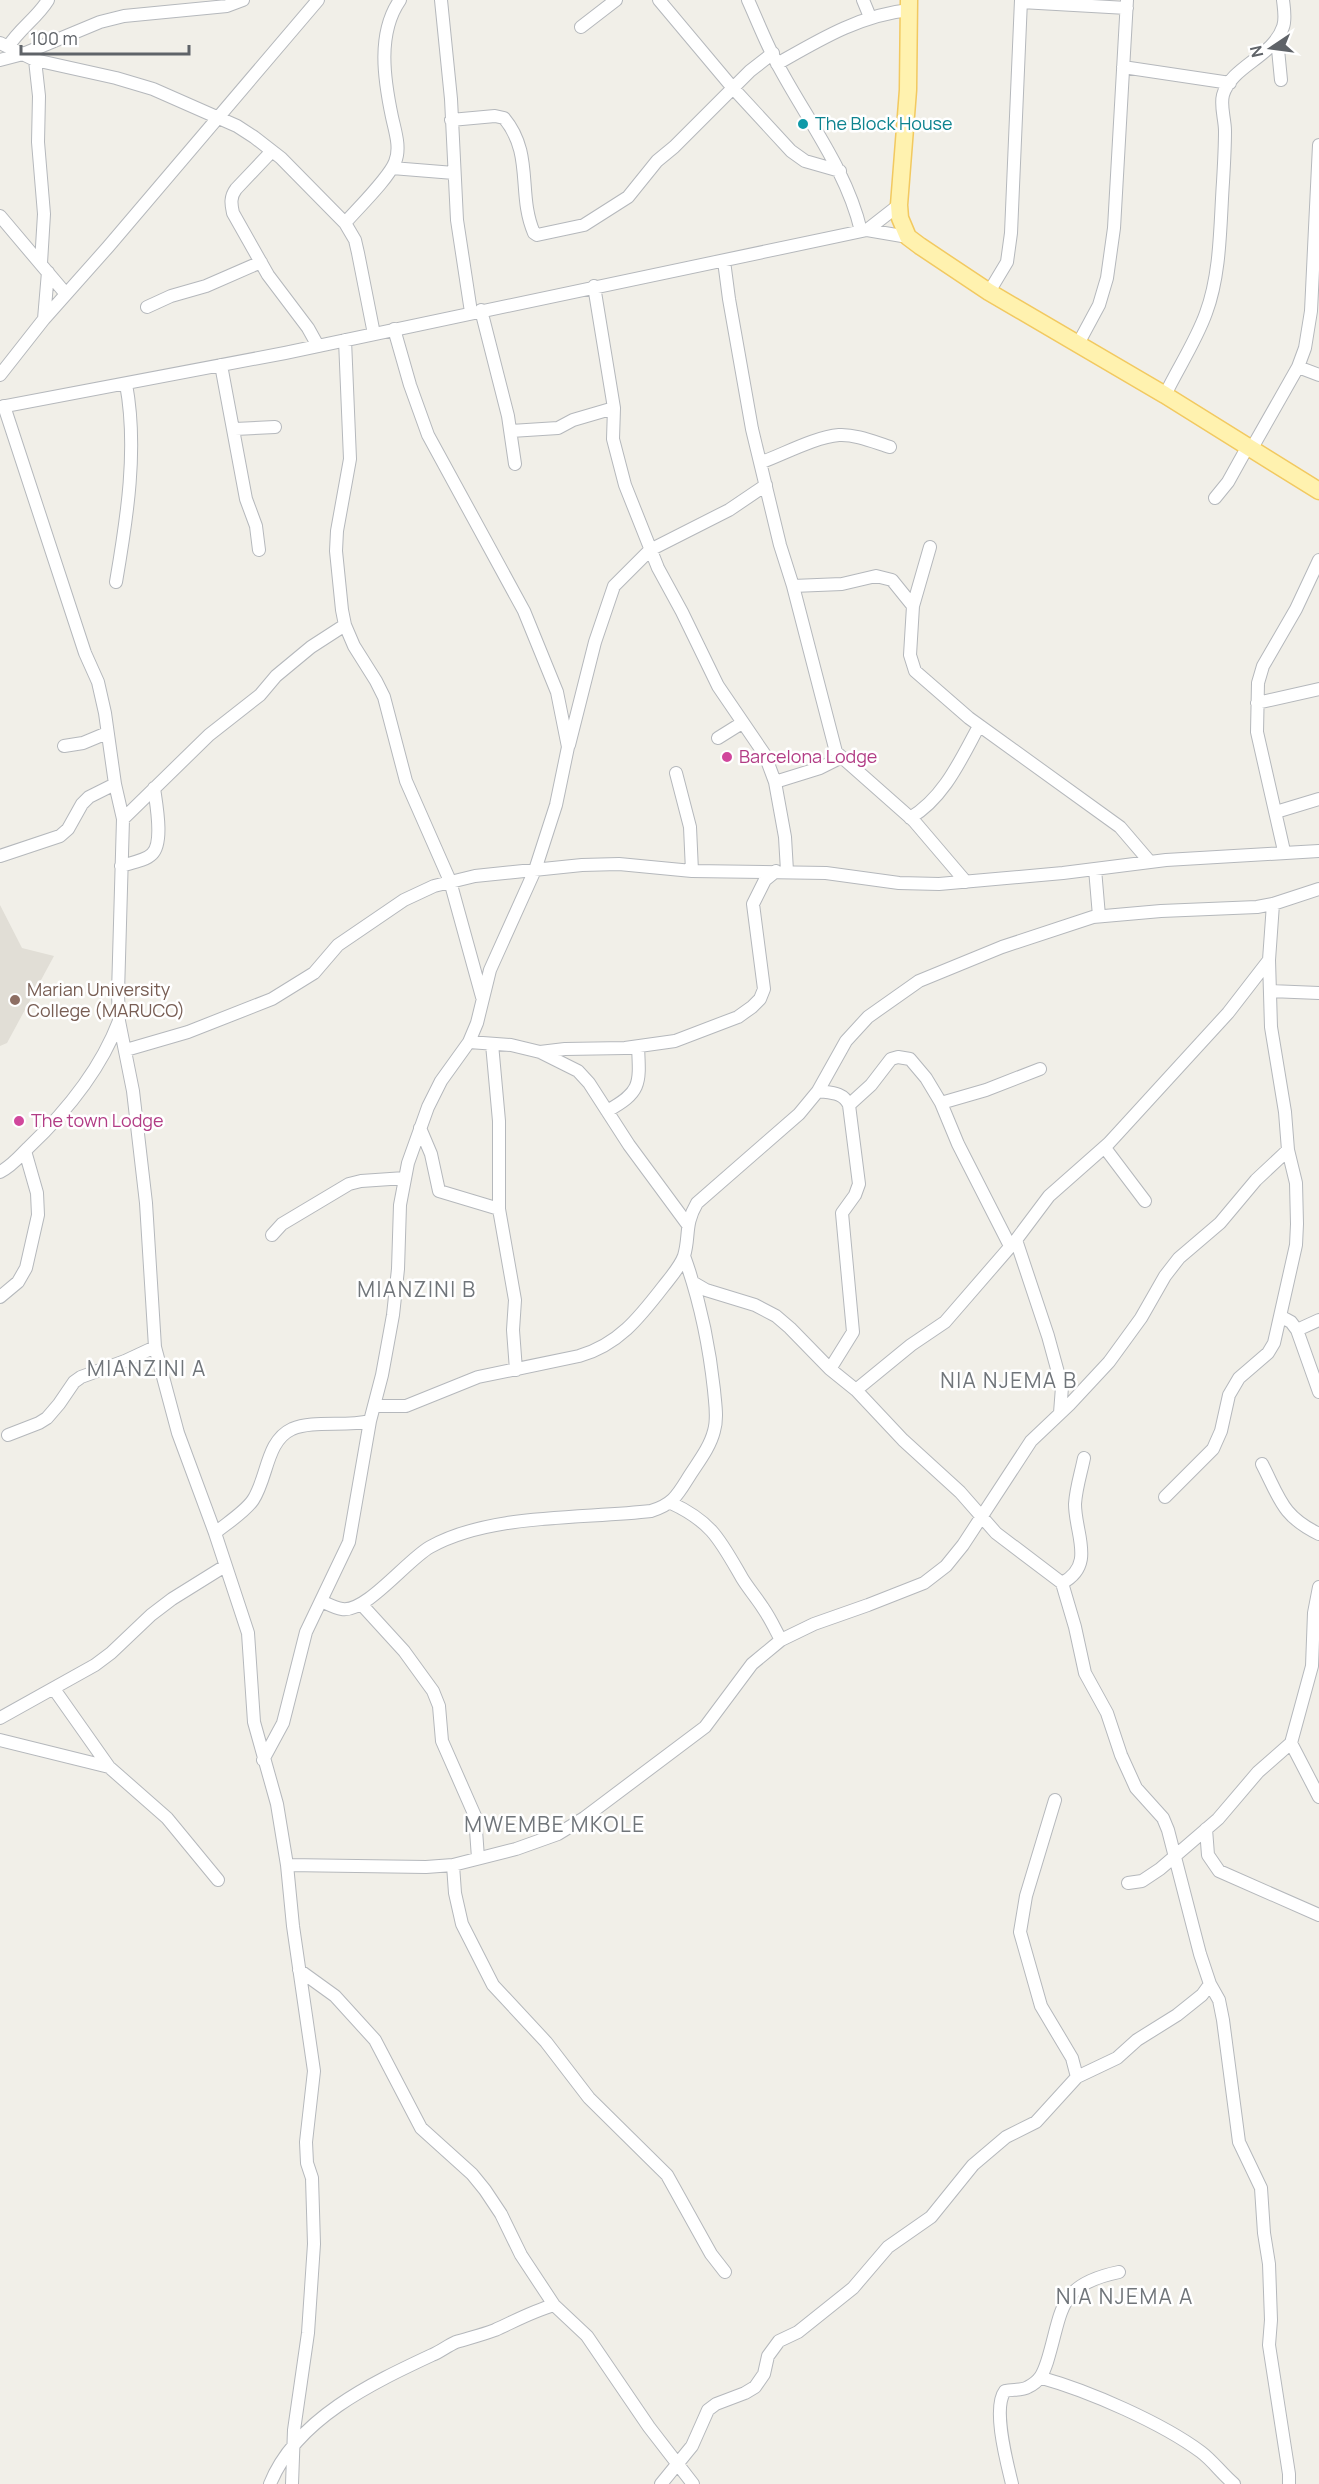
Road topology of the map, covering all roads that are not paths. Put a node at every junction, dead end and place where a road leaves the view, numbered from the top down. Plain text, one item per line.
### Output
1 (48, 0) edge
2 (243, 0) edge
3 (318, 0) edge
4 (400, 0) edge
5 (441, 0) edge
6 (616, 0) edge
7 (659, 0) edge
8 (748, 0) edge
9 (863, 0) edge
10 (1283, 0) edge
11 (1021, 1) edge
12 (1127, 4) edge
13 (909, 5) edge
14 (870, 16) junction
15 (581, 27) dead end
16 (1277, 39) junction
17 (3, 46) edge
18 (29, 57) junction
19 (775, 59) junction
20 (0, 60) edge
21 (1123, 67) junction
22 (1281, 80) dead end
23 (1230, 83) junction
24 (732, 87) junction
25 (216, 118) junction
26 (451, 120) junction
27 (1319, 146) edge
28 (272, 151) junction
29 (392, 168) junction
30 (840, 171) junction
31 (454, 173) junction
32 (899, 205) junction
33 (0, 216) edge
34 (345, 223) junction
35 (864, 231) junction
36 (908, 237) junction
37 (1316, 259) edge
38 (724, 261) junction
39 (261, 262) junction
40 (45, 267) junction
41 (594, 286) junction
42 (989, 291) junction
43 (66, 294) junction
44 (147, 307) dead end
45 (476, 311) junction
46 (44, 319) junction
47 (394, 329) junction
48 (374, 334) junction
49 (345, 340) junction
50 (1078, 344) junction
51 (318, 346) junction
52 (221, 365) junction
53 (1298, 367) junction
54 (0, 375) edge
55 (1319, 375) edge
56 (126, 384) junction
57 (1165, 395) junction
58 (2, 407) edge
59 (614, 408) junction
60 (275, 427) dead end
61 (235, 429) junction
62 (511, 431) junction
63 (890, 447) dead end
64 (1250, 447) junction
65 (762, 462) junction
66 (515, 464) dead end
67 (766, 485) junction
68 (1319, 491) edge
69 (1215, 498) dead end
70 (930, 547) dead end
71 (259, 550) dead end
72 (650, 550) junction
73 (1319, 560) edge
74 (116, 582) dead end
75 (793, 586) junction
76 (913, 606) junction
77 (345, 625) junction
78 (1319, 689) edge
79 (1257, 703) junction
80 (742, 723) junction
81 (979, 726) junction
82 (107, 733) junction
83 (718, 738) dead end
84 (64, 746) dead end
85 (568, 747) junction
86 (840, 758) junction
87 (676, 772) dead end
88 (775, 782) junction
89 (115, 784) junction
90 (154, 788) junction
91 (1319, 799) edge
92 (1276, 812) junction
93 (910, 818) junction
94 (123, 819) junction
95 (1284, 851) junction
96 (1319, 851) edge
97 (0, 856) edge
98 (1150, 862) junction
99 (121, 866) junction
100 (1095, 869) junction
101 (535, 870) junction
102 (692, 871) junction
103 (782, 871) junction
104 (450, 881) junction
105 (966, 882) junction
106 (1319, 889) edge
107 (1273, 904) junction
108 (1099, 916) junction
109 (1269, 960) junction
110 (1270, 991) junction
111 (1319, 993) edge
112 (482, 999) junction
113 (119, 1021) junction
114 (469, 1042) junction
115 (492, 1044) junction
116 (638, 1047) junction
117 (126, 1050) junction
118 (540, 1052) junction
119 (1040, 1069) dead end
120 (818, 1091) junction
121 (941, 1103) junction
122 (849, 1104) junction
123 (607, 1111) junction
124 (420, 1128) junction
125 (1105, 1148) junction
126 (1288, 1150) junction
127 (25, 1151) junction
128 (0, 1172) edge
129 (405, 1178) junction
130 (1145, 1201) dead end
131 (499, 1209) junction
132 (688, 1225) junction
133 (272, 1235) dead end
134 (1013, 1243) junction
135 (684, 1256) junction
136 (694, 1283) junction
137 (0, 1297) edge
138 (1280, 1316) junction
139 (1319, 1320) edge
140 (1297, 1330) junction
141 (154, 1347) junction
142 (1313, 1358) edge
143 (831, 1369) junction
144 (516, 1370) junction
145 (856, 1390) junction
146 (1319, 1392) edge
147 (374, 1406) junction
148 (1060, 1413) junction
149 (370, 1421) junction
150 (8, 1435) dead end
151 (1084, 1458) dead end
152 (1262, 1464) dead end
153 (1165, 1497) dead end
154 (671, 1503) junction
155 (982, 1518) junction
156 (215, 1533) junction
157 (1319, 1534) edge
158 (225, 1566) junction
159 (1062, 1583) junction
160 (1319, 1587) edge
161 (321, 1601) junction
162 (362, 1605) junction
163 (781, 1640) junction
164 (54, 1689) junction
165 (0, 1718) edge
166 (0, 1740) edge
167 (1291, 1743) junction
168 (263, 1760) junction
169 (109, 1767) junction
170 (1319, 1797) edge
171 (1055, 1800) dead end
172 (1206, 1829) junction
173 (1175, 1855) junction
174 (478, 1858) junction
175 (287, 1864) junction
176 (453, 1864) junction
177 (218, 1880) dead end
178 (1128, 1883) dead end
179 (1319, 1915) edge
180 (299, 1970) junction
181 (1210, 1984) junction
182 (1077, 2077) junction
183 (725, 2272) dead end
184 (1119, 2272) dead end
185 (554, 2305) junction
186 (1042, 2378) junction
187 (293, 2448) junction
188 (677, 2465) junction
189 (270, 2484) edge
190 (292, 2484) edge
191 (661, 2484) edge
192 (693, 2484) edge
193 (1012, 2484) edge
194 (1234, 2484) edge
195 (1289, 2484) edge

1 - 17 street
2 - 18 street
3 - 25 street
4 - 29 street
5 - 26 street
6 - 15 street
7 - 24 street
8 - 19 street
9 - 14 street
10 - 16 street
11 - 12 street
11 - 42 street
12 - 21 street
13 - 14 street
13 - 32 main road
14 - 19 street
16 - 22 street
16 - 23 street
17 - 18 street
18 - 20 street
18 - 25 street
18 - 40 street
19 - 24 street
19 - 30 street
21 - 23 street
21 - 50 street
23 - 57 street
24 - 26 street
24 - 30 street
25 - 28 street
25 - 43 street
26 - 31 street
27 - 37 street
28 - 34 street
28 - 39 street
29 - 31 street
29 - 34 street
30 - 35 street
31 - 45 street
32 - 35 street
32 - 36 main road
33 - 40 street
34 - 48 street
35 - 36 street
35 - 38 street
36 - 42 main road
37 - 53 street
38 - 41 street
38 - 65 street
39 - 44 street
39 - 51 street
40 - 43 street
40 - 46 street
41 - 45 street
41 - 59 street
42 - 50 main road
43 - 46 street
45 - 47 street
45 - 62 street
46 - 54 street
47 - 48 street
47 - 85 street
48 - 49 street
49 - 51 street
49 - 77 street
50 - 57 main road
51 - 52 street
52 - 56 street
52 - 61 street
53 - 55 street
53 - 64 street
56 - 58 street
56 - 74 street
57 - 64 main road
58 - 82 street
59 - 62 street
59 - 72 street
60 - 61 street
61 - 71 street
62 - 66 street
63 - 65 street
64 - 68 main road
64 - 69 street
65 - 67 street
67 - 72 street
67 - 75 street
70 - 76 street
72 - 80 street
72 - 85 street
73 - 79 street
75 - 76 street
75 - 86 street
76 - 81 street
77 - 90 street
77 - 104 street
78 - 79 street
79 - 92 street
80 - 83 street
80 - 88 street
81 - 93 street
81 - 98 street
82 - 84 street
82 - 89 street
85 - 101 street
86 - 88 street
86 - 93 street
87 - 102 street
88 - 103 street
89 - 94 street
89 - 97 street
90 - 94 street
90 - 99 street
91 - 92 street
92 - 95 street
93 - 105 street
94 - 99 street
95 - 96 street
95 - 98 street
98 - 100 street
99 - 113 street
100 - 105 street
100 - 108 street
101 - 102 street
101 - 104 street
101 - 112 street
102 - 103 street
103 - 105 street
103 - 116 street
104 - 112 street
104 - 117 street
106 - 107 street
107 - 108 street
107 - 109 street
108 - 120 street
109 - 110 street
109 - 125 street
110 - 111 street
110 - 126 street
112 - 114 street
113 - 117 street
113 - 127 street
114 - 115 street
114 - 124 street
115 - 118 street
115 - 131 street
116 - 118 street
116 - 123 street
117 - 141 street
118 - 123 street
119 - 121 street
120 - 122 street
120 - 132 street
121 - 122 street
121 - 134 street
122 - 143 street
123 - 132 street
124 - 129 street
124 - 131 street
125 - 130 street
125 - 134 street
126 - 138 street
126 - 148 street
127 - 128 street
127 - 137 street
129 - 133 street
129 - 147 street
131 - 144 street
132 - 135 street
134 - 145 street
134 - 148 street
135 - 136 street
135 - 144 street
136 - 143 street
136 - 154 street
138 - 140 street
138 - 153 street
139 - 140 street
140 - 142 street
141 - 150 street
141 - 156 street
142 - 146 street
143 - 145 street
144 - 147 street
145 - 155 street
147 - 149 street
148 - 155 street
149 - 156 street
149 - 161 street
151 - 159 street
152 - 157 street
154 - 162 street
154 - 163 street
155 - 159 street
155 - 163 street
156 - 158 street
158 - 164 street
158 - 168 street
159 - 173 street
160 - 167 street
161 - 162 street
161 - 168 street
162 - 174 street
163 - 174 street
164 - 165 street
164 - 169 street
166 - 169 street
167 - 170 street
167 - 172 street
168 - 175 street
169 - 177 street
171 - 182 street
172 - 173 street
172 - 179 street
173 - 178 street
173 - 181 street
174 - 176 street
175 - 176 street
175 - 180 street
176 - 183 street
180 - 185 street
180 - 187 street
181 - 182 street
181 - 195 street
182 - 188 street
184 - 186 street
185 - 187 street
185 - 188 street
186 - 193 street
186 - 194 street
187 - 189 street
187 - 190 street
188 - 191 street
188 - 192 street

